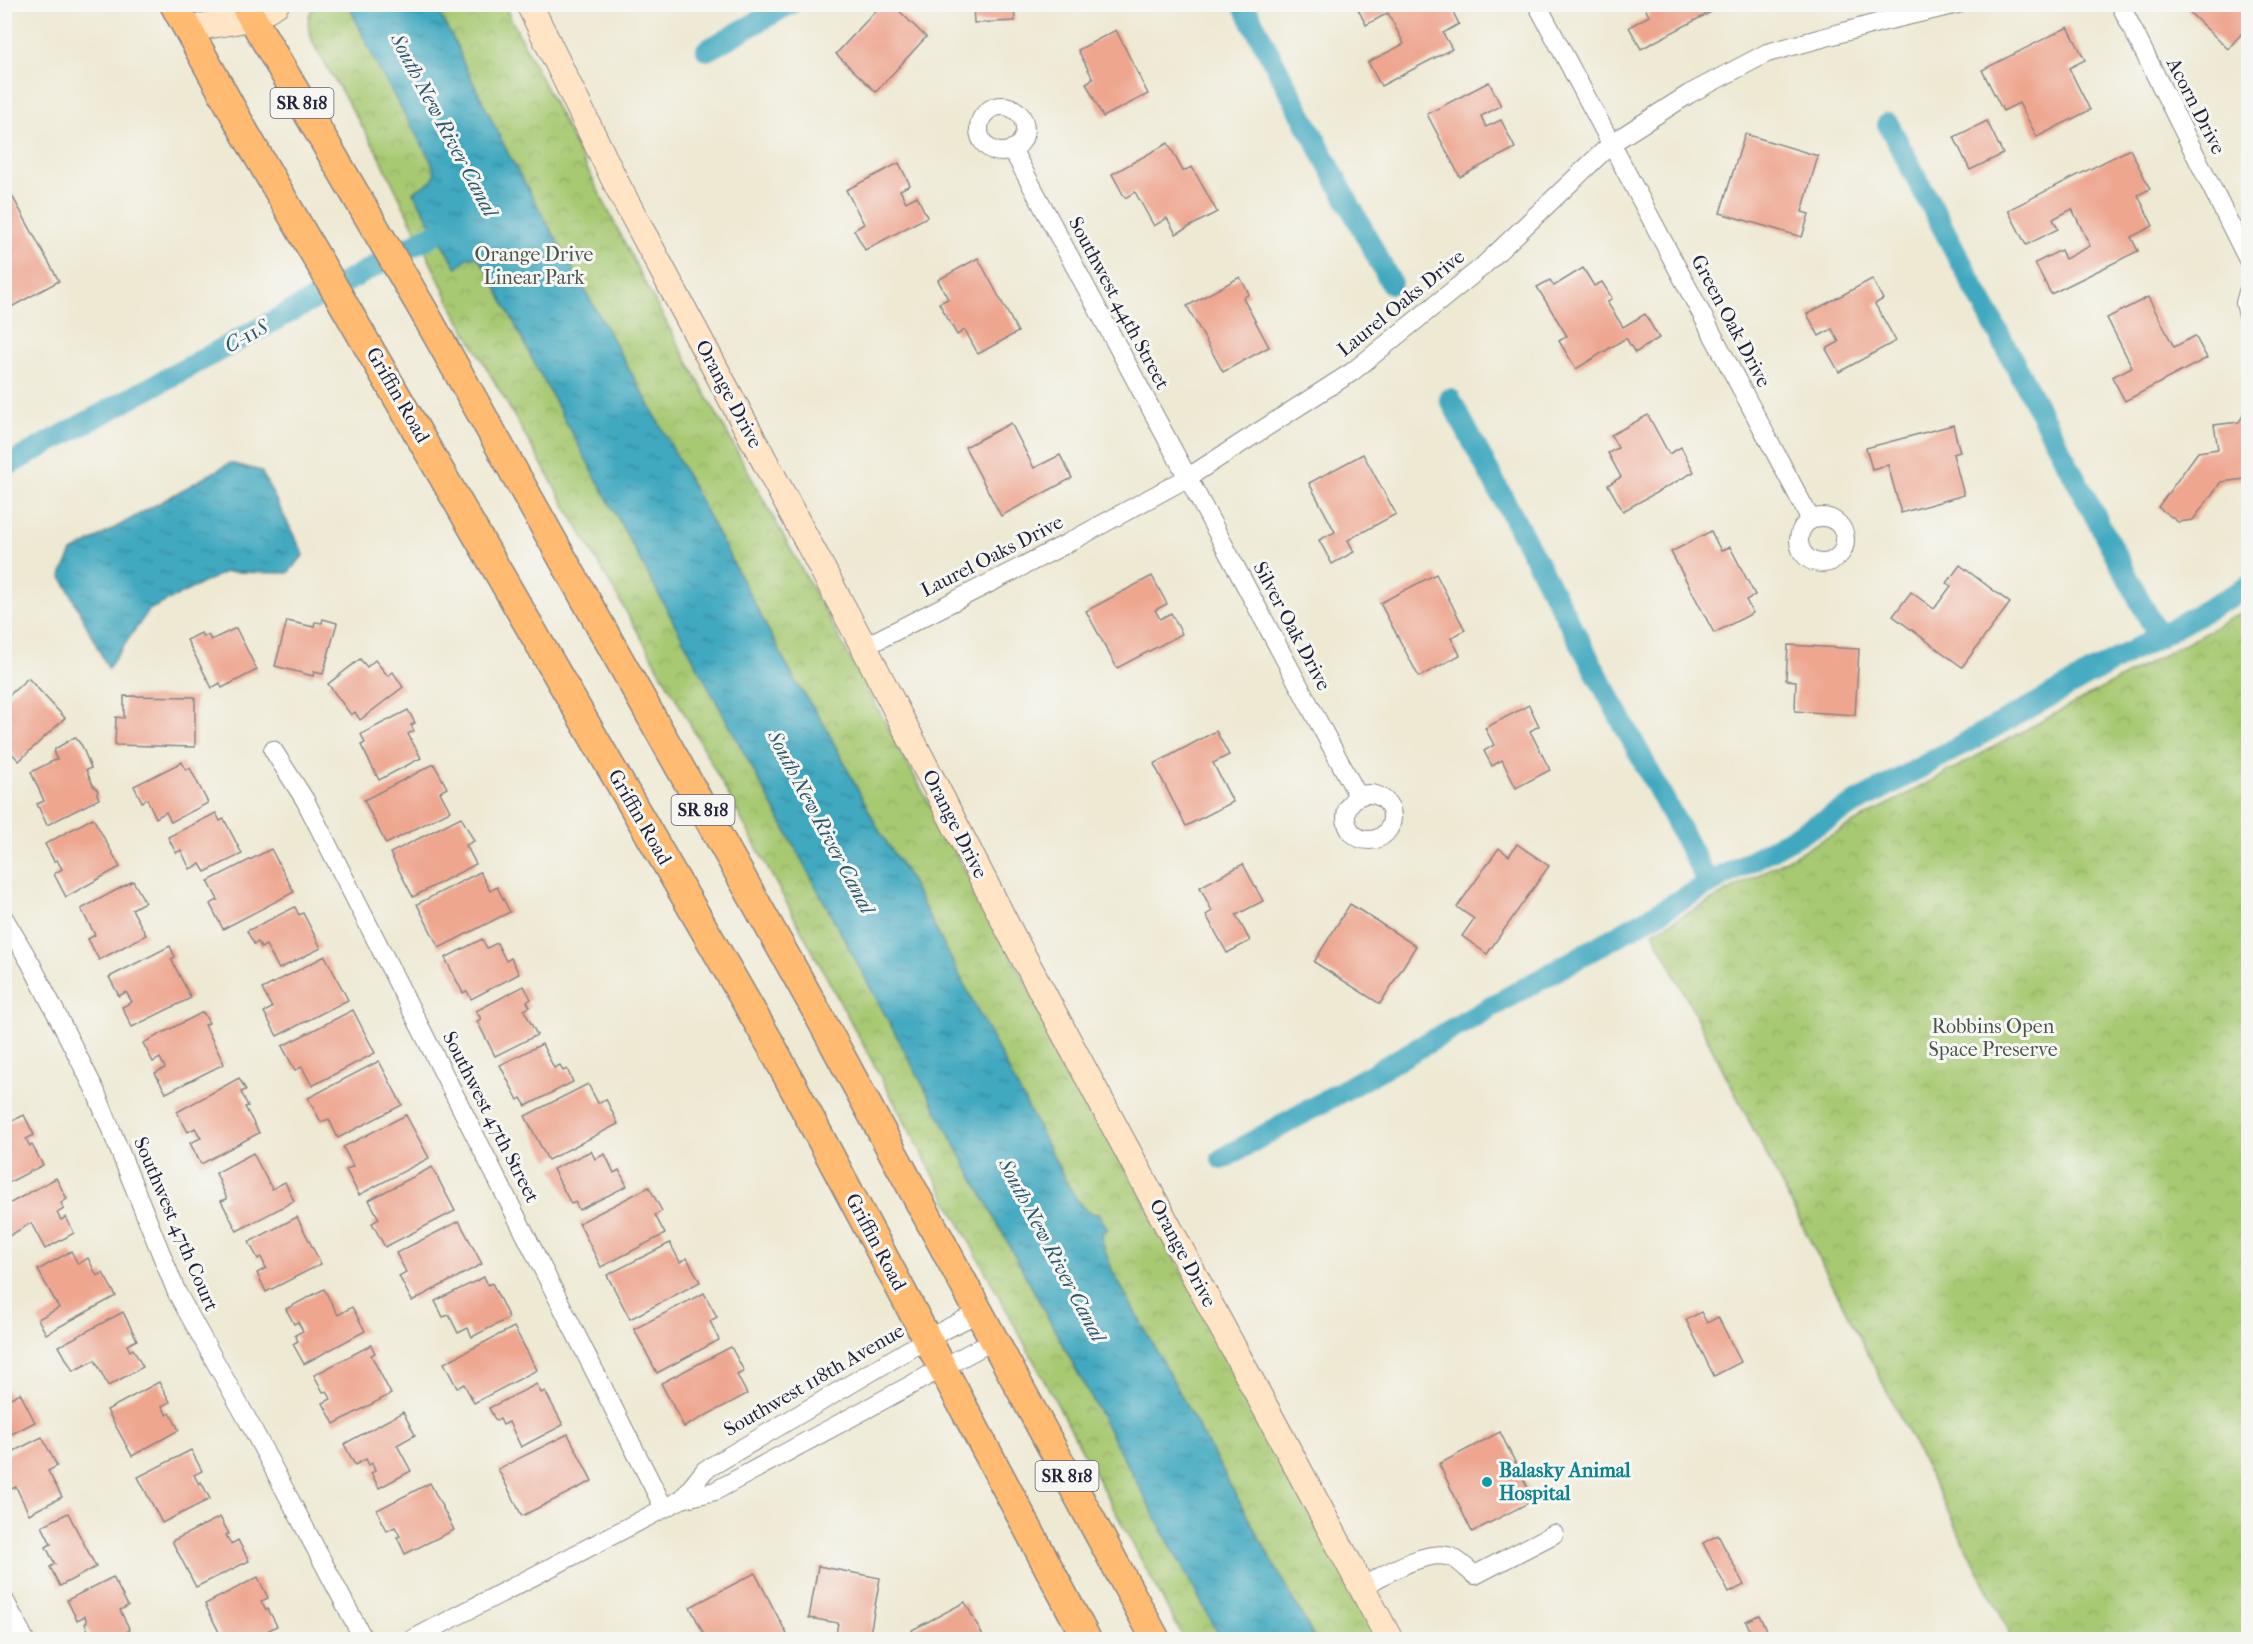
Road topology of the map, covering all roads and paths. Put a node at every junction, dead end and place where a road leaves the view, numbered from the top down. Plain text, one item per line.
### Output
1 (174, 4) edge
2 (216, 4) edge
3 (276, 4) edge
4 (529, 4) edge
5 (1537, 4) edge
6 (1958, 4) edge
7 (2120, 4) edge
8 (248, 11) edge
9 (188, 29) junction
10 (1612, 143) junction
11 (1012, 149) dead end
12 (2248, 260) edge
13 (2248, 292) edge
14 (2248, 315) edge
15 (1187, 478) junction
16 (1811, 520) dead end
17 (864, 647) junction
18 (273, 750) dead end
19 (1358, 796) dead end
20 (4, 918) edge
21 (979, 1312) junction
22 (927, 1340) junction
23 (994, 1340) junction
24 (942, 1368) junction
25 (681, 1499) junction
26 (664, 1508) junction
27 (1554, 1534) dead end
28 (1362, 1587) junction
29 (4, 1599) edge
30 (16, 1634) edge
31 (364, 1640) edge
32 (411, 1640) edge
33 (1087, 1640) edge
34 (1156, 1640) edge
35 (1390, 1640) edge

1 - 9 main road, Griffin Road / SR 818
2 - 9 street
3 - 8 street
4 - 17 street, Orange Drive
5 - 10 street, Green Oak Drive
6 - 10 street, Laurel Oaks Drive
7 - 12 street, Acorn Drive
8 - 9 street
8 - 21 main road, SR 818
9 - 22 main road, Griffin Road / SR 818
10 - 15 street, Laurel Oaks Drive
10 - 16 street, Green Oak Drive
11 - 15 street, Southwest 44th Street
13 - 14 street
15 - 17 street, Laurel Oaks Drive
15 - 19 street, Silver Oak Drive
17 - 28 street, Orange Drive
18 - 26 street, Southwest 47th Street
20 - 31 street, Southwest 47th Court
21 - 22 street, Southwest 118th Avenue
21 - 23 main road, SR 818
22 - 24 main road, Griffin Road / SR 818
22 - 25 street, Southwest 118th Avenue
23 - 24 street, Southwest 118th Avenue
23 - 34 main road, SR 818
24 - 25 street, Southwest 118th Avenue
24 - 33 main road, Griffin Road / SR 818
25 - 26 street, Southwest 118th Avenue
26 - 32 street, Southwest 118th Avenue
27 - 28 street
28 - 35 street, Orange Drive
29 - 30 street

